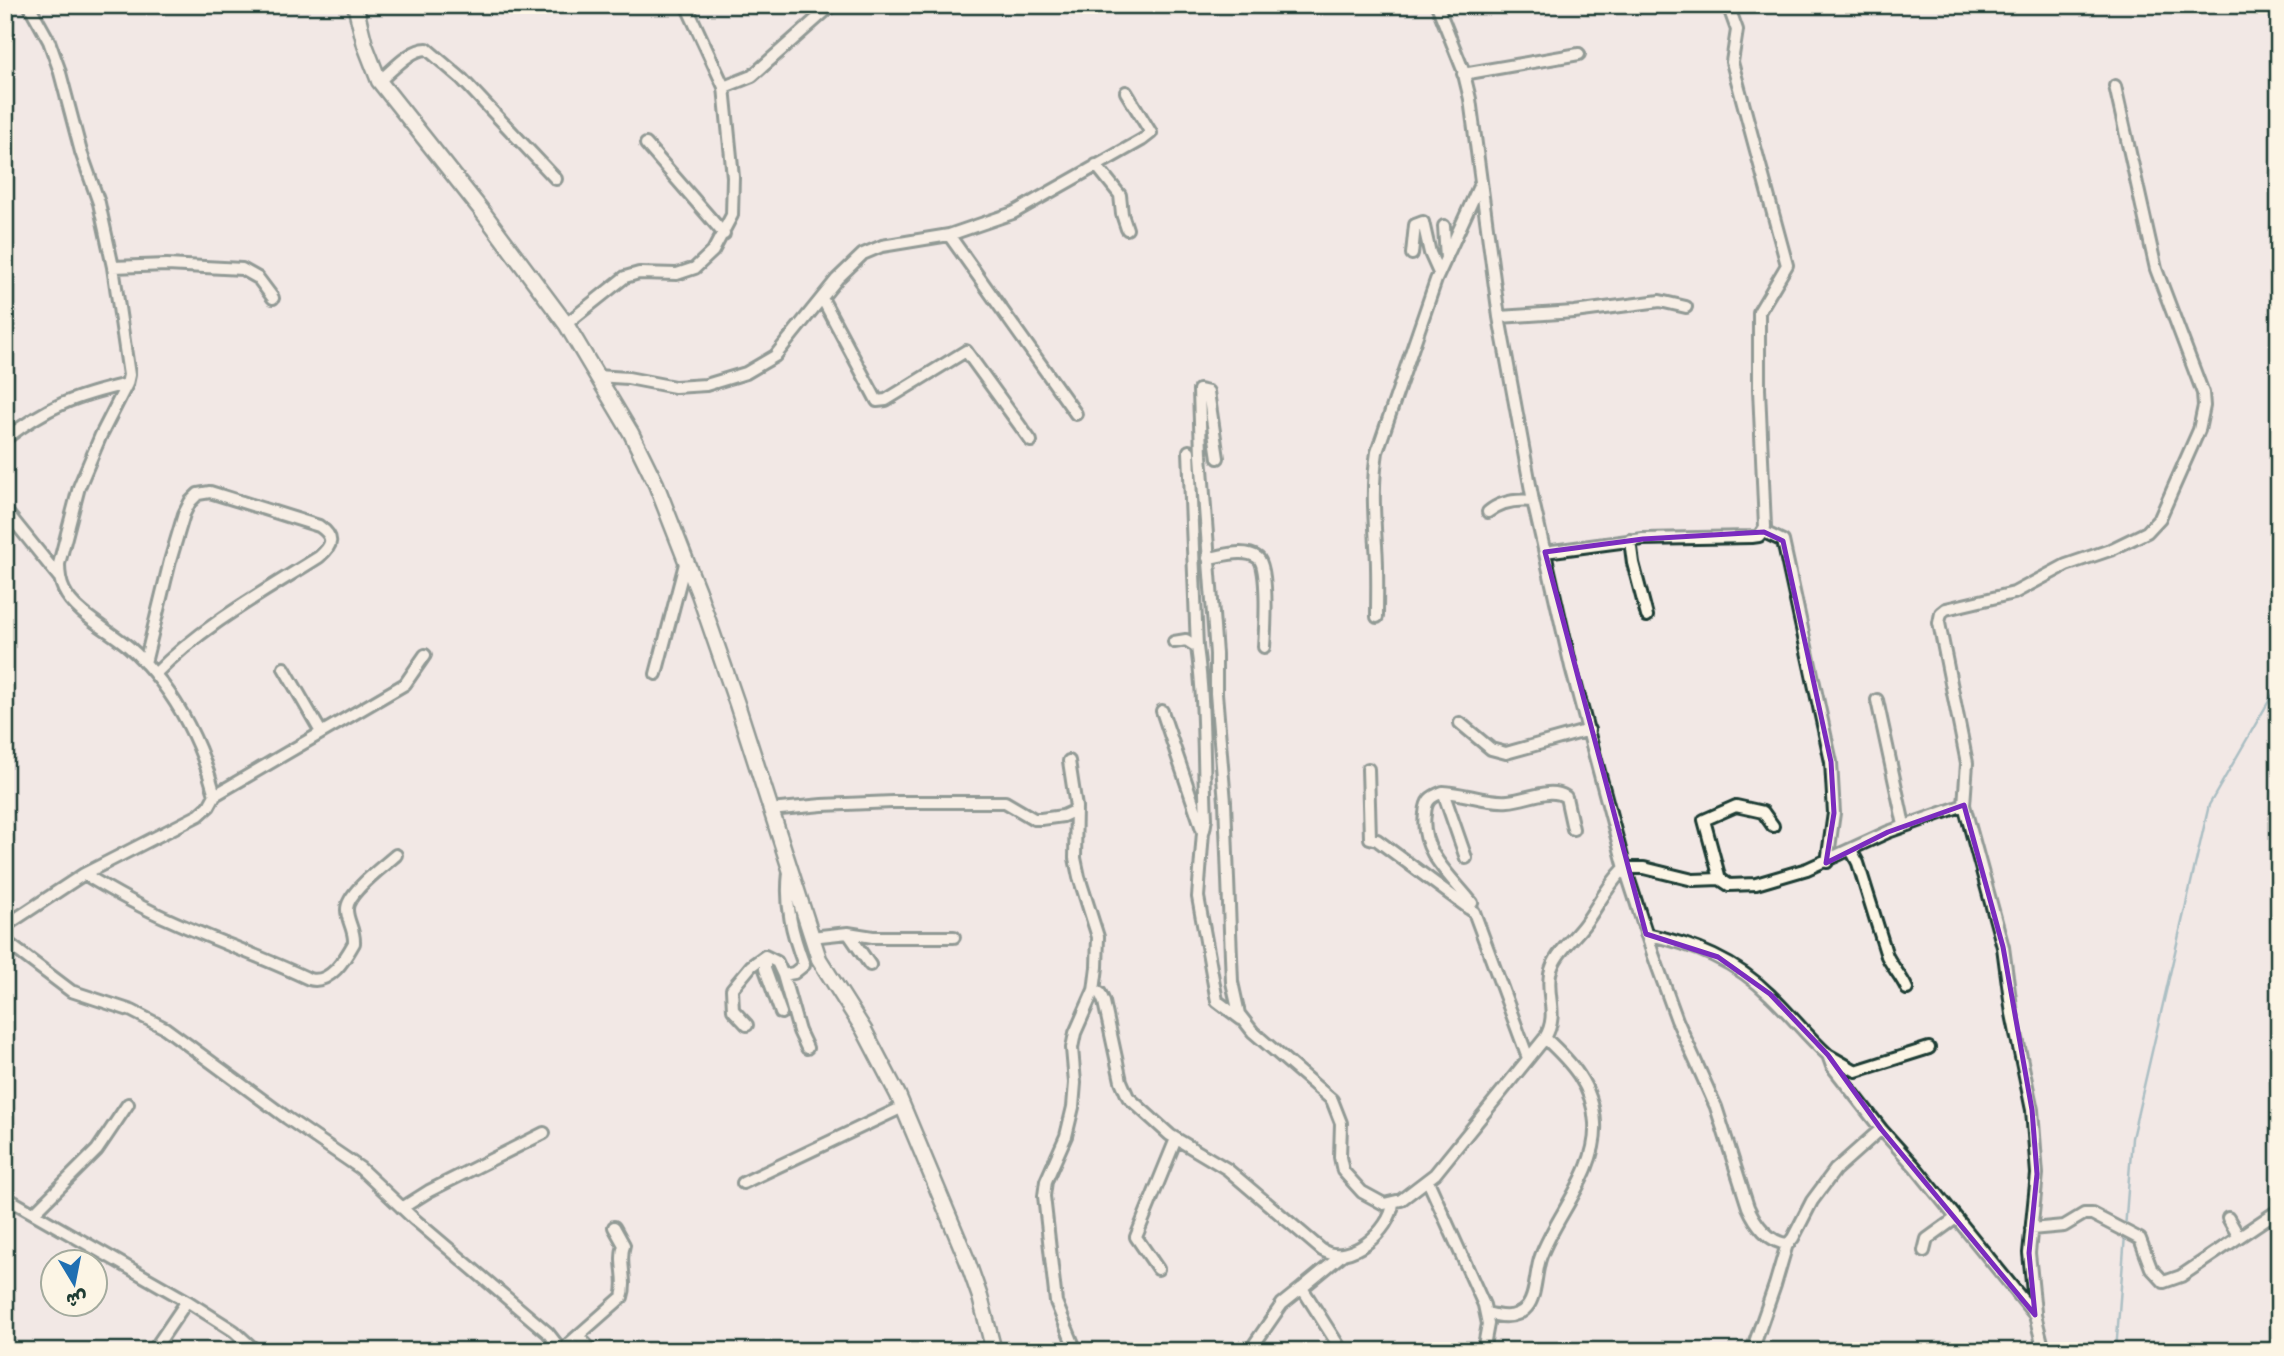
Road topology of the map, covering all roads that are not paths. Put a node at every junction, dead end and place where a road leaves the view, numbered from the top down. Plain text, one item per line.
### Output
1 (29, 5) edge
2 (355, 5) edge
3 (686, 5) edge
4 (832, 5) edge
5 (1437, 5) edge
6 (1728, 5) edge
7 (1579, 54) dead end
8 (1463, 74) junction
9 (379, 81) junction
10 (2115, 86) dead end
11 (724, 87) junction
12 (1126, 92) dead end
13 (646, 144) dead end
14 (1096, 165) junction
15 (556, 178) dead end
16 (1482, 181) junction
17 (1444, 226) dead end
18 (1127, 229) dead end
19 (724, 234) junction
20 (949, 235) junction
21 (1412, 254) dead end
22 (1447, 258) junction
23 (113, 267) junction
24 (1439, 273) junction
25 (273, 298) dead end
26 (822, 298) junction
27 (1686, 307) dead end
28 (1499, 317) junction
29 (566, 324) junction
30 (596, 376) junction
31 (127, 384) junction
32 (1076, 414) dead end
33 (5, 439) edge
34 (1031, 440) dead end
35 (1189, 451) dead end
36 (1218, 458) dead end
37 (1533, 501) junction
38 (5, 510) edge
39 (1488, 512) dead end
40 (1764, 532) junction
41 (1630, 540) junction
42 (1545, 552) junction
43 (1208, 558) junction
44 (685, 560) junction
45 (59, 577) junction
46 (1647, 616) dead end
47 (1377, 617) dead end
48 (1174, 642) dead end
49 (1197, 647) junction
50 (1265, 647) dead end
51 (425, 655) dead end
52 (145, 663) junction
53 (284, 668) dead end
54 (155, 674) junction
55 (656, 674) dead end
56 (1877, 700) dead end
57 (1162, 711) dead end
58 (1460, 723) dead end
59 (1589, 730) junction
60 (321, 732) junction
61 (1069, 761) dead end
62 (1368, 769) dead end
63 (1443, 792) junction
64 (215, 795) junction
65 (1964, 805) junction
66 (770, 810) junction
67 (1076, 810) junction
68 (1773, 825) dead end
69 (1905, 825) junction
70 (1573, 829) dead end
71 (1203, 832) junction
72 (1851, 850) junction
73 (396, 855) dead end
74 (1466, 858) dead end
75 (1827, 862) junction
76 (1625, 868) junction
77 (789, 872) junction
78 (84, 874) junction
79 (1720, 879) junction
80 (1468, 908) junction
81 (5, 926) edge
82 (848, 933) junction
83 (1646, 934) junction
84 (811, 937) junction
85 (954, 937) dead end
86 (5, 941) edge
87 (765, 956) junction
88 (870, 965) dead end
89 (783, 975) junction
90 (1907, 989) dead end
91 (1094, 991) junction
92 (781, 1013) dead end
93 (1243, 1021) junction
94 (747, 1025) dead end
95 (1545, 1038) junction
96 (807, 1048) dead end
97 (1929, 1048) dead end
98 (1828, 1055) junction
99 (1528, 1058) junction
100 (128, 1104) dead end
101 (903, 1107) junction
102 (1881, 1129) junction
103 (544, 1133) dead end
104 (1176, 1139) junction
105 (1428, 1181) junction
106 (743, 1183) dead end
107 (5, 1197) edge
108 (1393, 1203) junction
109 (402, 1208) junction
110 (2279, 1210) edge
111 (34, 1213) junction
112 (1956, 1218) junction
113 (2228, 1218) dead end
114 (614, 1227) dead end
115 (2031, 1229) junction
116 (2239, 1237) junction
117 (1787, 1244) junction
118 (1924, 1251) dead end
119 (1342, 1255) junction
120 (1158, 1269) dead end
121 (1302, 1288) junction
122 (187, 1301) junction
123 (1487, 1313) junction
124 (2035, 1315) junction
125 (578, 1336) junction
126 (1253, 1346) dead end
127 (563, 1350) edge
128 (153, 1351) edge
129 (256, 1351) edge
130 (592, 1351) edge
131 (994, 1351) edge
132 (1076, 1351) edge
133 (1342, 1351) edge
134 (1483, 1351) edge
135 (1752, 1351) edge
136 (2045, 1351) edge

1 - 23 street
2 - 9 street
3 - 11 street
4 - 11 street
5 - 8 street
6 - 40 street
7 - 8 street
8 - 16 street
9 - 15 street
9 - 29 street
10 - 65 street
11 - 19 street
12 - 14 street
13 - 19 street
14 - 18 street
14 - 20 street
16 - 22 street
16 - 28 street
17 - 22 street
19 - 29 street
20 - 26 street
20 - 32 street
21 - 24 street
22 - 24 street
23 - 25 street
23 - 31 street
24 - 47 street
26 - 30 street
26 - 34 street
27 - 28 street
28 - 37 street
29 - 30 street
30 - 44 street
31 - 33 street
31 - 45 street
35 - 49 street
36 - 43 street
37 - 39 street
37 - 42 street
38 - 45 street
40 - 41 street
40 - 75 street
41 - 42 street
41 - 46 street
42 - 59 street
43 - 50 street
43 - 93 street
44 - 55 street
44 - 66 street
45 - 52 street
48 - 49 street
49 - 71 street
51 - 60 street
52 - 54 street
52 - 54 street
53 - 60 street
54 - 64 street
56 - 69 street
57 - 71 street
58 - 59 street
59 - 76 street
60 - 64 street
61 - 67 street
62 - 80 street
63 - 70 street
63 - 74 street
63 - 80 street
64 - 78 street
65 - 69 street
65 - 115 street
66 - 67 street
66 - 77 street
67 - 91 street
68 - 79 street
69 - 72 street
71 - 93 street
72 - 75 street
72 - 90 street
73 - 78 street
75 - 79 street
76 - 79 street
76 - 83 street
76 - 95 street
77 - 84 street
77 - 89 street
78 - 81 street
80 - 99 street
82 - 84 street
82 - 85 street
82 - 88 street
83 - 98 street
83 - 117 street
84 - 101 street
86 - 109 street
87 - 89 street
87 - 92 street
87 - 94 street
89 - 96 street
91 - 104 street
91 - 132 street
93 - 108 street
95 - 99 street
95 - 123 street
97 - 98 street
98 - 102 street
99 - 105 street
100 - 111 street
101 - 106 street
101 - 131 street
102 - 112 street
102 - 117 street
103 - 109 street
104 - 119 street
104 - 120 street
105 - 108 street
105 - 123 street
107 - 111 street
108 - 119 street
109 - 127 street
110 - 116 street
111 - 122 street
112 - 118 street
112 - 124 street
113 - 116 street
114 - 125 street
115 - 116 street
115 - 124 street
117 - 135 street
119 - 121 street
121 - 126 street
121 - 133 street
122 - 128 street
122 - 129 street
123 - 134 street
124 - 136 street
125 - 127 street
125 - 130 street

